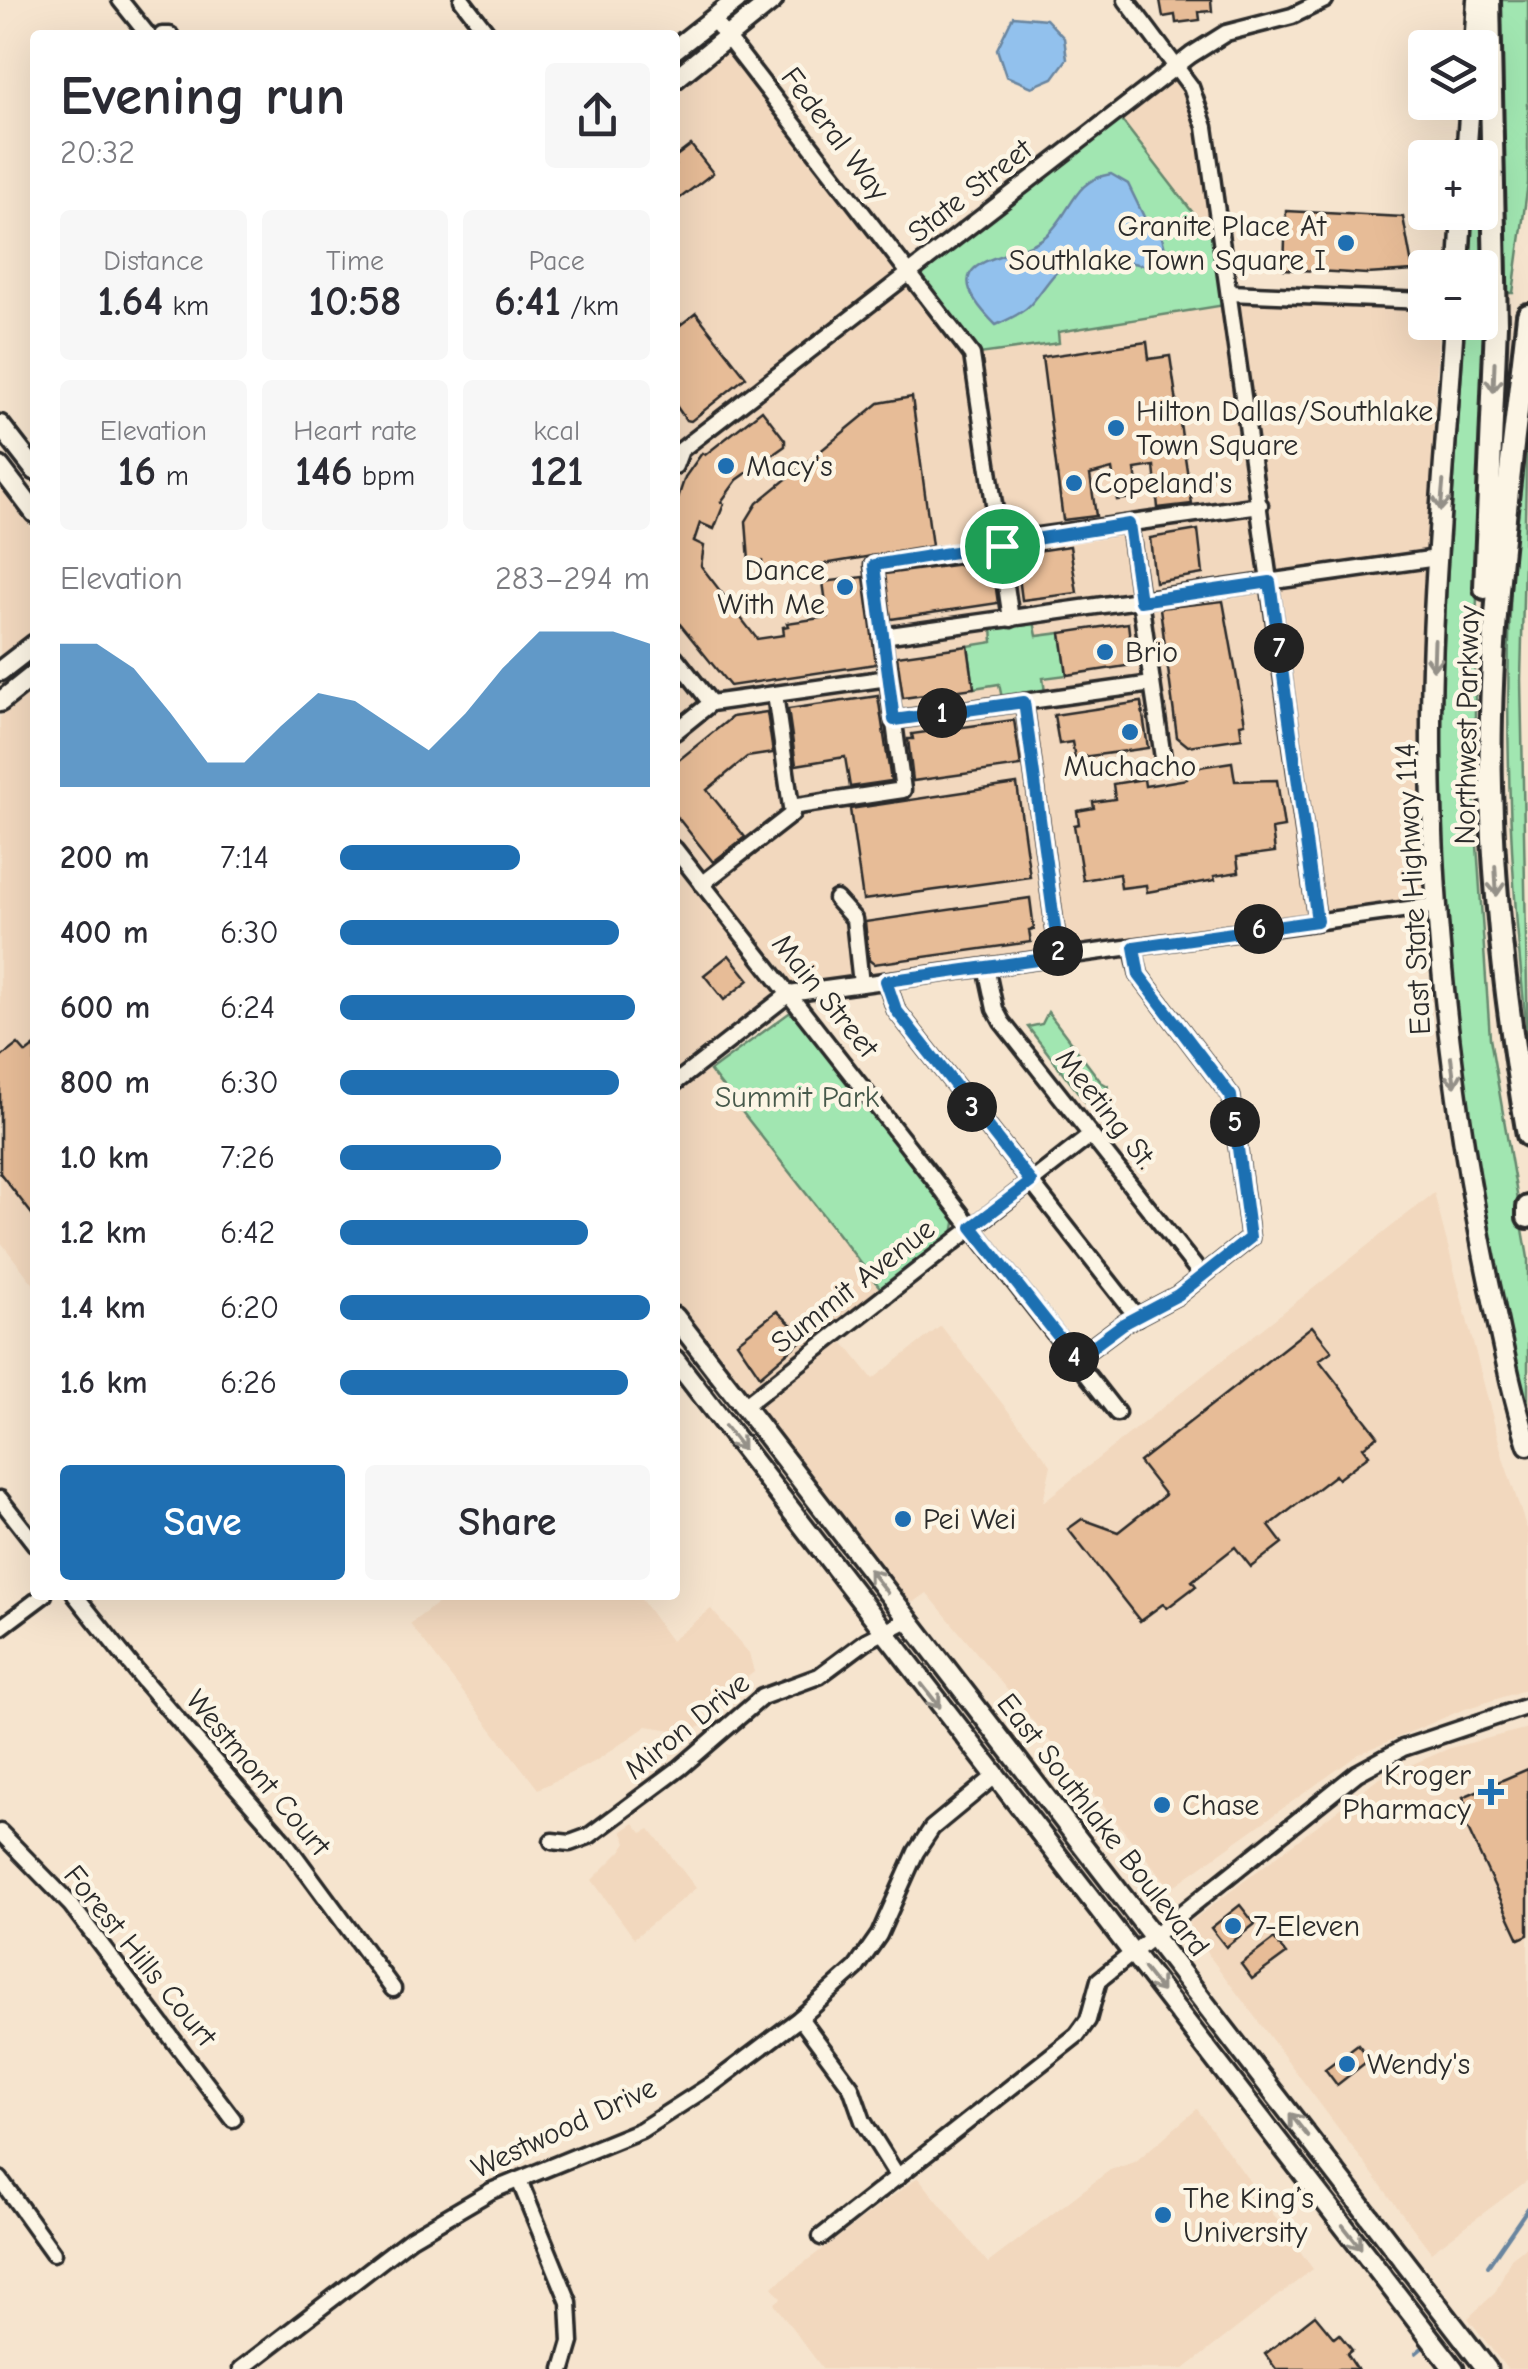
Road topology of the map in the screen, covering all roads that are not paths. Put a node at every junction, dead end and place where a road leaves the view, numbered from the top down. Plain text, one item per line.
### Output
1 (120, 0) edge
2 (462, 0) edge
3 (737, 0) edge
4 (772, 0) edge
5 (1126, 0) edge
6 (1325, 0) edge
7 (1477, 0) edge
8 (1489, 0) edge
9 (713, 19) junction
10 (144, 30) edge
11 (485, 30) edge
12 (1475, 30) edge
13 (726, 37) junction
14 (680, 45) edge
15 (1176, 67) junction
16 (680, 75) edge
17 (908, 274) junction
18 (1230, 292) junction
19 (1408, 300) edge
20 (1528, 315) edge
21 (1453, 340) edge
22 (0, 425) edge
23 (680, 445) edge
24 (30, 464) edge
25 (0, 467) edge
26 (1260, 505) junction
27 (30, 507) edge
28 (1129, 524) junction
29 (1002, 546) junction
30 (1437, 558) junction
31 (1270, 582) junction
32 (1140, 601) junction
33 (1012, 618) junction
34 (883, 636) junction
35 (30, 648) edge
36 (680, 663) edge
37 (0, 671) edge
38 (30, 678) edge
39 (888, 678) junction
40 (1493, 679) junction
41 (1152, 684) junction
42 (775, 694) junction
43 (0, 702) edge
44 (1024, 702) junction
45 (711, 703) junction
46 (894, 720) junction
47 (680, 728) edge
48 (1163, 758) dead end
49 (791, 807) junction
50 (680, 856) edge
51 (702, 884) junction
52 (836, 898) dead end
53 (1438, 905) junction
54 (1317, 921) junction
55 (1134, 947) junction
56 (1059, 957) junction
57 (986, 967) junction
58 (886, 981) junction
59 (860, 984) junction
60 (789, 994) junction
61 (680, 1079) edge
62 (1091, 1135) junction
63 (1528, 1136) edge
64 (1031, 1182) junction
65 (1528, 1207) edge
66 (1528, 1217) edge
67 (972, 1227) junction
68 (1202, 1276) junction
69 (1137, 1318) junction
70 (680, 1324) edge
71 (1076, 1359) junction
72 (680, 1367) edge
73 (743, 1406) junction
74 (1117, 1413) dead end
75 (1528, 1445) edge
76 (0, 1498) edge
77 (30, 1537) edge
78 (37, 1600) edge
79 (79, 1600) edge
80 (908, 1620) junction
81 (0, 1628) edge
82 (882, 1632) junction
83 (1528, 1706) edge
84 (995, 1776) junction
85 (0, 1832) edge
86 (552, 1840) dead end
87 (1153, 1934) junction
88 (1130, 1951) junction
89 (393, 1989) dead end
90 (800, 2018) junction
91 (233, 2119) dead end
92 (898, 2177) junction
93 (0, 2178) edge
94 (519, 2180) junction
95 (821, 2237) dead end
96 (53, 2252) dead end
97 (242, 2369) edge
98 (563, 2369) edge
99 (1454, 2369) edge
100 (1487, 2369) edge

1 - 10 street
2 - 11 street
3 - 9 main road
4 - 13 main road
5 - 15 street
6 - 15 street, State Street
7 - 12 main road
8 -> 40 highway
9 - 13 street, Federal Way
9 - 14 main road
13 - 16 main road
13 - 17 street, Federal Way
15 - 17 street, State Street
15 - 18 street
17 - 23 street, State Street
17 - 29 street, Federal Way
18 - 19 street
18 - 26 street
20 - 40 highway, Northwest Parkway
21 -> 30 main road, East State Highway 114
22 - 24 main road
25 - 27 main road
26 - 28 street
26 - 31 street
28 - 29 street
28 - 32 street
29 - 33 street, Federal Way
29 - 34 street
30 - 31 street
30 -> 53 main road, East State Highway 114
31 - 32 street
31 - 54 street
32 - 33 street
32 - 41 street
33 - 34 street
34 - 39 street
35 - 37 main road
36 - 45 street
38 - 43 main road
39 - 42 street
39 - 46 street
40 -> 63 highway, Northwest Parkway
41 - 44 street
41 - 48 street
42 - 45 street
42 - 49 street
44 - 46 street
44 - 56 street
45 - 47 street
46 - 49 street
49 - 51 street
50 - 51 street, Main Street
51 - 60 street, Main Street
52 - 59 street
53 - 54 street
53 -> 75 main road, East State Highway 114
54 - 55 street
55 - 56 street
55 - 68 street
56 - 57 street
57 - 58 street
57 - 62 street, Meeting St.
58 - 59 street
58 - 64 street
59 - 60 street
60 - 61 street
60 - 67 street, Main Street
62 - 64 street, Summit Avenue
62 - 68 street, Meeting St.
64 - 67 street, Summit Avenue
64 - 69 street
65 - 66 highway
67 - 71 street, Main Street
67 - 73 street, Summit Avenue
68 - 69 street
69 - 71 street
70 - 73 main road, East Southlake Boulevard
71 - 74 street, Main Street
72 -> 82 main road, East Southlake Boulevard
80 -> 73 main road, East Southlake Boulevard
76 - 77 street
78 - 81 street
79 - 89 street, Westmont Court
80 - 82 street, Miron Drive
80 - 87 main road, East Southlake Boulevard
82 -> 84 main road, East Southlake Boulevard
82 - 86 street, Miron Drive
83 - 87 street
84 - 88 main road, East Southlake Boulevard
84 - 90 street, Westwood Drive
85 - 91 street, Forest Hills Court
87 - 88 street
100 -> 87 main road, East Southlake Boulevard
88 - 92 street
88 -> 99 main road, East Southlake Boulevard
90 - 92 street
90 - 94 street, Westwood Drive
92 - 95 street
93 - 96 street
94 - 97 street, Westwood Drive
94 - 98 street

